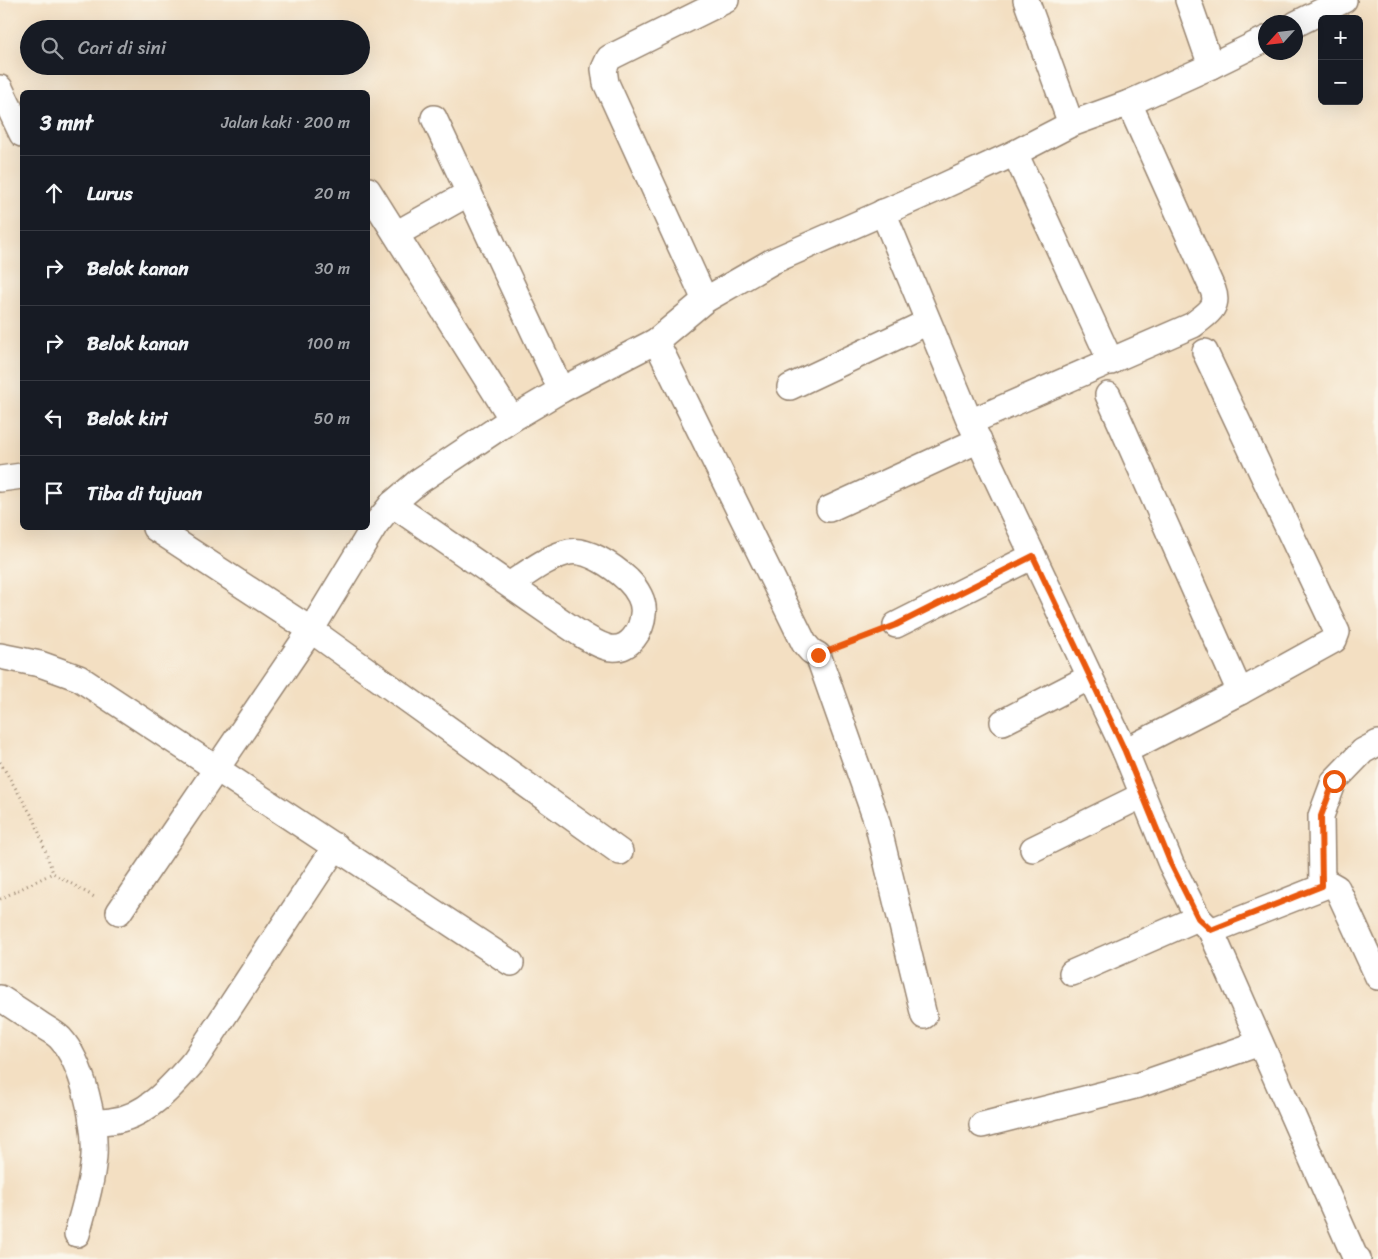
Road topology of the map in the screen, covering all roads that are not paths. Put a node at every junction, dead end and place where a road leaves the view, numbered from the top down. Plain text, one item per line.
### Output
1 (726, 0) edge
2 (1026, 0) edge
3 (1188, 0) edge
4 (1332, 3) edge
5 (1303, 20) edge
6 (1258, 43) edge
7 (1211, 66) junction
8 (0, 88) edge
9 (1129, 103) junction
10 (434, 118) dead end
11 (1071, 124) junction
12 (20, 130) edge
13 (1015, 153) junction
14 (370, 193) edge
15 (470, 193) junction
16 (882, 212) junction
17 (396, 234) junction
18 (705, 300) junction
19 (928, 322) junction
20 (656, 341) junction
21 (1205, 352) dead end
22 (1111, 362) junction
23 (790, 387) dead end
24 (561, 390) junction
25 (1108, 395) dead end
26 (512, 418) junction
27 (974, 431) junction
28 (20, 476) edge
29 (0, 479) edge
30 (392, 504) junction
31 (829, 509) dead end
32 (158, 530) edge
33 (1033, 556) junction
34 (509, 585) junction
35 (896, 625) road end
36 (311, 630) junction
37 (0, 656) edge
38 (1090, 678) junction
39 (1240, 692) junction
40 (1003, 722) dead end
41 (1378, 743) edge
42 (1125, 751) junction
43 (216, 768) junction
44 (1143, 795) junction
45 (336, 846) junction
46 (1033, 849) dead end
47 (620, 852) dead end
48 (1322, 886) junction
49 (119, 912) road end
50 (1205, 924) junction
51 (511, 963) dead end
52 (1072, 973) dead end
53 (1378, 977) edge
54 (0, 998) edge
55 (924, 1016) dead end
56 (1260, 1043) junction
57 (92, 1122) junction
58 (982, 1125) dead end
59 (76, 1234) dead end
60 (1358, 1259) edge

1 - 18 street
2 - 11 street
3 - 7 street
4 - 5 street
6 - 7 street
7 - 9 street
8 - 12 street
9 - 11 street
9 - 22 street
10 - 15 street
11 - 13 street
13 - 16 street
13 - 22 street
14 - 17 street
15 - 17 street
15 - 24 street
16 - 18 street
16 - 19 street
17 - 26 street
18 - 20 street
19 - 23 street
19 - 27 street
20 - 24 street
20 - 55 street
21 - 39 street
22 - 27 street
24 - 26 street
25 - 39 street
26 - 30 street
27 - 31 street
27 - 33 street
28 - 29 street
30 - 34 street
30 - 36 street
32 - 36 street
33 - 35 street
33 - 38 street
34 - 34 street
36 - 43 street
36 - 47 street
37 - 43 street
38 - 40 street
38 - 42 street
39 - 42 street
41 - 48 street
42 - 44 street
43 - 45 street
43 - 49 street
44 - 46 street
44 - 50 street
45 - 51 street
45 - 57 street
48 - 50 street
48 - 53 street
50 - 52 street
50 - 56 street
54 - 57 street
56 - 58 street
56 - 60 street
57 - 59 street

